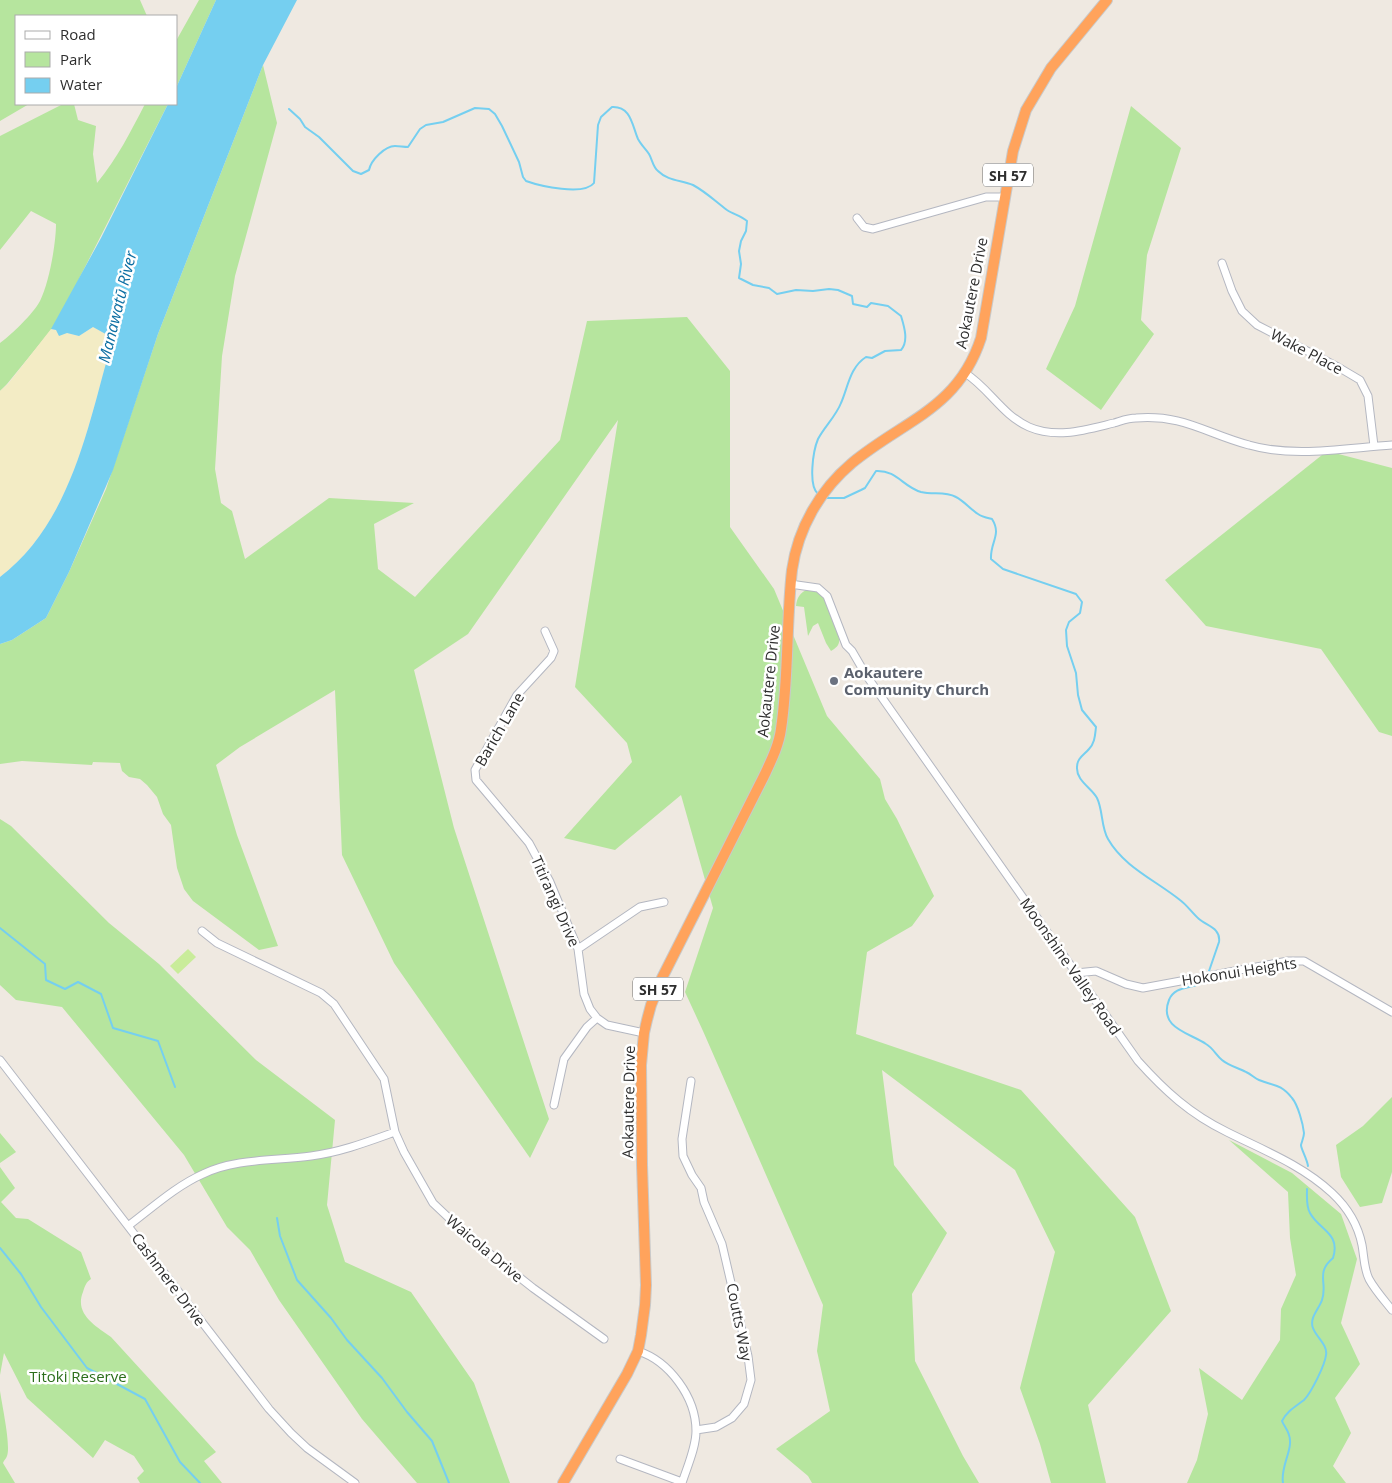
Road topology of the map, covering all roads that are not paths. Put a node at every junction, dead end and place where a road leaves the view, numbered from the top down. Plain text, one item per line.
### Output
1 (1107, 0) edge
2 (1004, 197) junction
3 (857, 218) dead end
4 (1222, 263) dead end
5 (965, 373) junction
6 (1392, 445) edge
7 (1374, 446) junction
8 (790, 584) junction
9 (545, 631) dead end
10 (476, 780) joint
11 (664, 902) dead end
12 (202, 930) dead end
13 (578, 949) junction
14 (1076, 973) junction
15 (1392, 1012) edge
16 (597, 1018) junction
17 (644, 1033) junction
18 (0, 1060) edge
19 (691, 1081) dead end
20 (554, 1105) dead end
21 (395, 1132) junction
22 (128, 1226) junction
23 (1392, 1310) edge
24 (604, 1339) dead end
25 (638, 1351) junction
26 (696, 1430) junction
27 (620, 1458) dead end
28 (682, 1482) edge
29 (355, 1483) edge
30 (563, 1483) edge

1 - 2 highway, Aokautere Drive / SH 57
2 - 3 street
2 - 5 highway, Aokautere Drive / SH 57
4 - 7 street, Wake Place
5 - 7 street
5 - 8 highway, Aokautere Drive / SH 57
6 - 7 street
8 - 14 street, Moonshine Valley Road
8 - 17 highway, Aokautere Drive / SH 57
9 - 10 street, Barich Lane
10 - 13 street, Titirangi Drive
11 - 13 street
12 - 21 street, Waicola Drive
13 - 16 street, Titirangi Drive
14 - 15 street, Hokonui Heights
14 - 23 street, Moonshine Valley Road
16 - 17 street
16 - 20 street
17 - 25 highway, Aokautere Drive / SH 57
18 - 22 street, Cashmere Drive
19 - 26 street, Coutts Way
21 - 22 street
21 - 24 street, Waicola Drive
22 - 29 street, Cashmere Drive
25 - 26 street
25 - 30 highway, Aokautere Drive / SH 57
26 - 28 street
27 - 28 street

